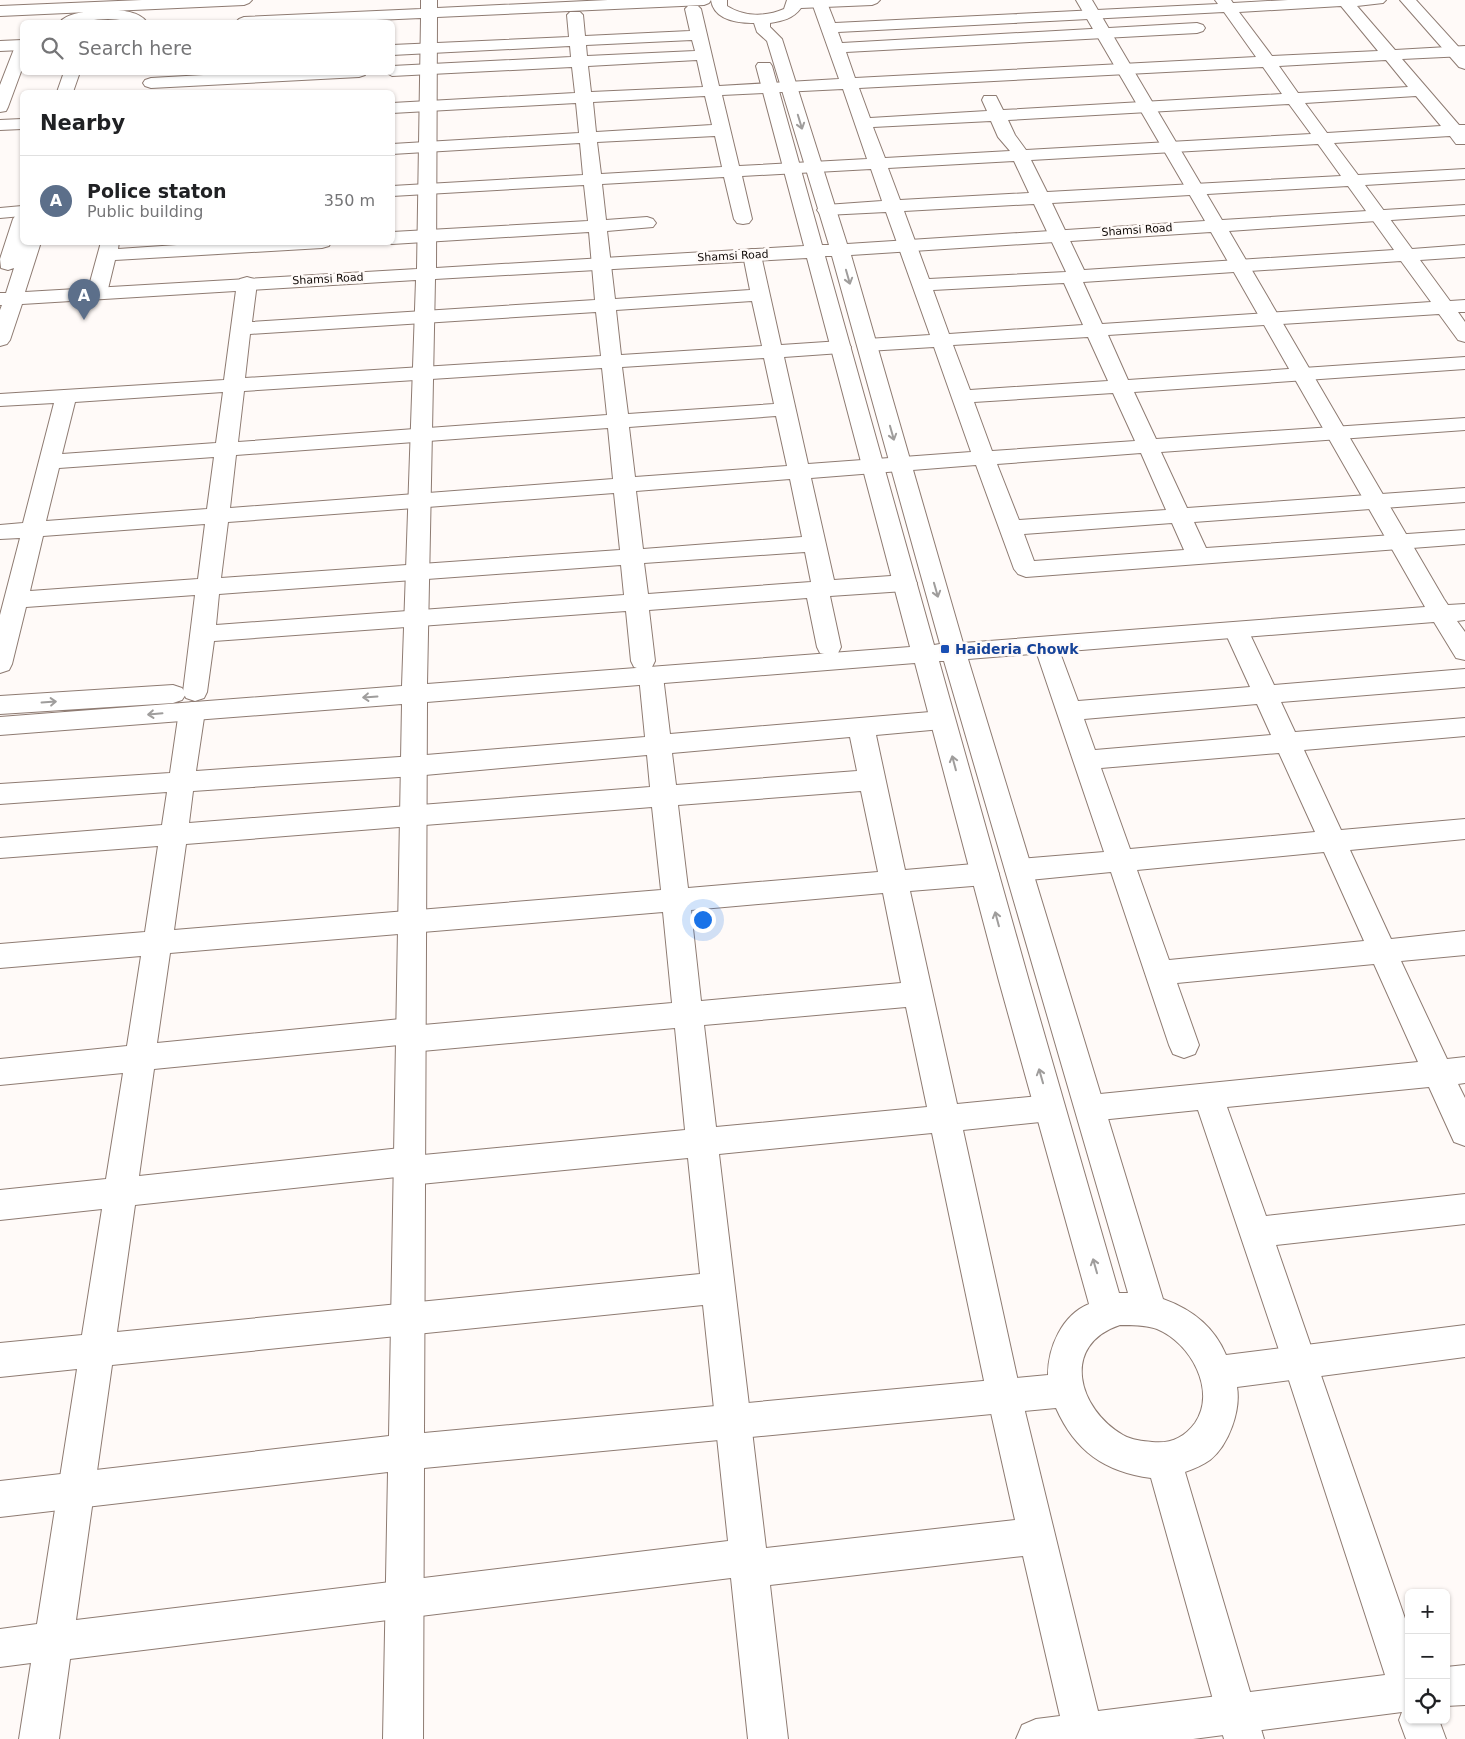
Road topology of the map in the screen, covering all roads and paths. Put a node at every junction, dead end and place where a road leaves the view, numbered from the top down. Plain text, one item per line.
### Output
1 (244, 0) edge
2 (872, 0) edge
3 (1378, 0) edge
4 (1408, 0) edge
5 (1345, 1) edge
6 (171, 2) edge
7 (795, 2) edge
8 (820, 3) junction
9 (698, 4) edge
10 (719, 4) edge
11 (1226, 4) edge
12 (102, 7) edge
13 (574, 7) edge
14 (1089, 7) edge
15 (0, 11) edge
16 (37, 11) edge
17 (948, 15) junction
18 (73, 20) edge
19 (135, 20) edge
20 (166, 20) edge
21 (1360, 20) junction
22 (1341, 21) dead end
23 (762, 24) junction
24 (395, 25) edge
25 (1262, 25) dead end
26 (1242, 26) junction
27 (829, 28) junction
28 (395, 29) edge
29 (429, 31) edge
30 (699, 34) junction
31 (1104, 34) junction
32 (20, 37) edge
33 (0, 38) edge
34 (578, 41) junction
35 (961, 41) junction
36 (20, 45) edge
37 (0, 46) edge
38 (395, 48) edge
39 (836, 48) junction
40 (20, 53) edge
41 (704, 54) junction
42 (1390, 55) junction
43 (1462, 56) edge
44 (580, 61) junction
45 (1268, 62) junction
46 (13, 66) edge
47 (395, 68) edge
48 (1125, 69) junction
49 (71, 75) edge
50 (87, 75) edge
51 (332, 75) edge
52 (978, 77) junction
53 (279, 81) edge
54 (151, 83) edge
55 (849, 84) junction
56 (779, 86) junction
57 (4, 87) edge
58 (66, 90) edge
59 (82, 90) edge
60 (712, 90) junction
61 (1420, 91) junction
62 (584, 97) junction
63 (1294, 98) junction
64 (428, 106) junction
65 (1147, 106) junction
66 (0, 108) edge
67 (395, 108) edge
68 (997, 115) junction
69 (863, 123) junction
70 (20, 124) edge
71 (0, 125) edge
72 (722, 130) junction
73 (1461, 134) edge
74 (588, 138) junction
75 (1324, 139) junction
76 (1170, 146) junction
77 (428, 147) junction
78 (395, 149) edge
79 (1019, 155) junction
80 (878, 164) junction
81 (803, 169) junction
82 (731, 173) junction
83 (1465, 174) edge
84 (592, 180) junction
85 (1353, 180) junction
86 (1196, 189) junction
87 (427, 190) junction
88 (395, 191) edge
89 (1040, 198) junction
90 (893, 206) junction
91 (826, 210) junction
92 (1465, 210) edge
93 (20, 211) edge
94 (0, 213) edge
95 (1378, 215) junction
96 (743, 219) dead end
97 (647, 223) dead end
98 (1216, 224) junction
99 (598, 226) junction
100 (20, 227) edge
101 (1058, 235) junction
102 (426, 236) junction
103 (395, 238) edge
104 (30, 245) edge
105 (229, 245) edge
106 (259, 245) edge
107 (907, 245) junction
108 (108, 249) edge
109 (840, 250) junction
110 (814, 251) junction
111 (1465, 251) edge
112 (752, 255) junction
113 (1407, 255) junction
114 (601, 263) junction
115 (1240, 266) junction
116 (426, 273) junction
117 (1074, 277) junction
118 (251, 283) junction
119 (921, 285) junction
120 (97, 293) junction
121 (4, 294) edge
122 (760, 296) junction
123 (606, 306) junction
124 (1465, 306) edge
125 (1444, 307) junction
126 (425, 317) junction
127 (1270, 318) junction
128 (242, 329) junction
129 (1095, 330) junction
130 (1465, 336) edge
131 (0, 340) edge
132 (941, 340) junction
133 (867, 345) junction
134 (840, 347) junction
135 (772, 351) junction
136 (612, 361) junction
137 (1465, 363) edge
138 (423, 374) junction
139 (1302, 374) junction
140 (235, 386) junction
141 (1121, 386) junction
142 (66, 396) junction
143 (962, 397) junction
144 (0, 400) edge
145 (785, 409) junction
146 (618, 421) junction
147 (1465, 424) edge
148 (1336, 433) junction
149 (422, 435) junction
150 (1148, 446) junction
151 (227, 449) junction
152 (984, 458) junction
153 (50, 462) junction
154 (901, 464) junction
155 (873, 466) junction
156 (799, 472) junction
157 (625, 485) junction
158 (1465, 495) edge
159 (420, 500) junction
160 (1376, 501) junction
161 (219, 515) junction
162 (1179, 516) junction
163 (1011, 528) junction
164 (33, 530) junction
165 (0, 532) edge
166 (1465, 537) edge
167 (1399, 542) junction
168 (814, 544) junction
169 (1198, 556) junction
170 (632, 557) junction
171 (418, 572) junction
172 (905, 583) junction
173 (210, 587) junction
174 (824, 588) junction
175 (1465, 598) edge
176 (16, 600) junction
177 (637, 602) junction
178 (1437, 607) junction
179 (1465, 612) edge
180 (416, 618) junction
181 (1236, 630) junction
182 (203, 634) junction
183 (1046, 645) junction
184 (952, 646) junction
185 (829, 647) junction
186 (923, 648) junction
187 (1465, 652) edge
188 (0, 664) edge
189 (647, 668) junction
190 (1465, 678) edge
191 (415, 686) junction
192 (1266, 695) junction
193 (194, 702) junction
194 (0, 705) edge
195 (1069, 711) junction
196 (942, 720) junction
197 (0, 726) edge
198 (860, 727) junction
199 (1465, 727) edge
200 (1288, 743) junction
201 (658, 745) junction
202 (1086, 760) junction
203 (414, 766) junction
204 (872, 780) junction
205 (182, 782) junction
206 (0, 794) edge
207 (664, 796) junction
208 (414, 814) junction
209 (1465, 829) edge
210 (174, 834) junction
211 (1333, 842) junction
212 (0, 848) edge
213 (1121, 861) junction
214 (1019, 870) junction
215 (984, 874) junction
216 (894, 882) junction
217 (675, 900) junction
218 (412, 922) junction
219 (157, 943) junction
220 (1465, 943) edge
221 (1383, 952) junction
222 (0, 956) edge
223 (1160, 973) junction
224 (918, 994) junction
225 (688, 1014) junction
226 (411, 1035) junction
227 (1184, 1045) dead end
228 (140, 1058) junction
229 (1451, 1071) edge
230 (0, 1072) edge
231 (1208, 1096) junction
232 (1050, 1108) junction
233 (1090, 1108) junction
234 (944, 1118) junction
235 (1465, 1132) edge
236 (702, 1142) junction
237 (410, 1166) junction
238 (120, 1192) junction
239 (0, 1205) edge
240 (1465, 1209) edge
241 (1255, 1232) junction
242 (718, 1288) junction
243 (1150, 1312) junction
244 (1108, 1313) junction
245 (408, 1319) junction
246 (1465, 1341) edge
247 (96, 1350) junction
248 (0, 1360) edge
249 (1300, 1362) junction
250 (1217, 1373) junction
251 (1066, 1390) junction
252 (1004, 1395) junction
253 (733, 1421) junction
254 (407, 1452) junction
255 (1164, 1461) junction
256 (75, 1490) junction
257 (0, 1499) edge
258 (1038, 1536) junction
259 (748, 1563) junction
260 (405, 1599) junction
261 (53, 1642) junction
262 (0, 1648) edge
263 (1406, 1679) edge
264 (1465, 1685) edge
265 (1450, 1687) edge
266 (1405, 1693) edge
267 (1420, 1724) edge
268 (1240, 1727) edge
269 (1084, 1736) edge
270 (39, 1739) edge
271 (403, 1739) edge
272 (768, 1739) edge
273 (1036, 1739) edge
274 (1426, 1739) edge

1 - 6 street
2 - 8 street
3 - 5 street
4 - 43 street
5 - 11 street
5 - 21 street
6 - 12 street
6 - 20 street
7 - 8 street
7 - 23 street
8 - 27 street
9 - 10 street
9 - 13 street
9 - 30 street
10 - 23 street
11 - 14 street
11 - 26 street
12 - 16 street
12 - 18 street
12 - 19 street
13 - 29 street
13 - 34 street
14 - 17 street
14 - 31 street
15 - 16 street
17 - 27 street
17 - 35 street
21 - 22 street
21 - 42 street
23 - 56 street
24 - 29 street
25 - 26 street
26 - 31 street
26 - 45 street
27 - 39 street
28 - 29 street
29 - 34 street
29 - 38 street
29 - 44 street
29 - 47 street
29 - 64 street
30 - 34 street
30 - 41 street
31 - 35 street
31 - 48 street
32 - 33 street
34 - 44 street
35 - 39 street
35 - 52 street
36 - 37 street
39 - 55 street
40 - 46 street
41 - 44 street
41 - 60 street
42 - 43 street
42 - 45 street
42 - 61 street
44 - 62 street
45 - 48 street
45 - 63 street
46 - 57 street
48 - 52 street
48 - 65 street
49 - 58 street
50 - 59 street
51 - 53 street
52 - 55 street
52 - 68 street
53 - 54 street
55 - 56 street
55 - 69 street
56 - 60 street
56 - 81 street
57 - 66 street
60 - 62 street
60 - 72 street
61 - 63 street
61 - 73 street
62 - 64 street
62 - 74 street
63 - 65 street
63 - 75 street
64 - 67 street
64 - 77 street
65 - 68 street
65 - 76 street
68 - 69 street
68 - 79 street
69 - 80 street
70 - 71 street
72 - 74 street
72 - 82 street
73 - 75 street
74 - 77 street
74 - 84 street
75 - 76 street
75 - 85 street
76 - 79 street
76 - 86 street
77 - 78 street
77 - 87 street
79 - 80 street
79 - 89 street
80 - 81 street
80 - 90 street
81 - 82 street
81 - 91 street
81 - 110 street
82 - 84 street
82 - 96 street
83 - 85 street
84 - 87 street
84 - 99 street
85 - 86 street
85 - 95 street
86 - 89 street
86 - 98 street
87 - 88 street
87 - 102 street
89 - 90 street
89 - 101 street
90 - 91 street
90 - 107 street
91 - 109 street
92 - 95 street, Shamsi Road
93 - 94 street
95 - 98 street, Shamsi Road
95 - 113 street
97 - 99 street
98 - 101 street, Shamsi Road
98 - 115 street
99 - 102 street
99 - 114 street
100 - 121 street
101 - 107 street, Shamsi Road
101 - 117 street
102 - 103 street
102 - 116 street
104 - 121 street
105 - 108 street
106 - 118 street
107 - 109 street, Shamsi Road
107 - 119 street
108 - 120 street
109 - 110 street, Shamsi Road
109 -> 133 street
110 - 112 street, Shamsi Road
110 - 134 street
111 - 113 street
112 - 114 street, Shamsi Road
112 - 122 street
113 - 115 street
113 - 125 street
114 - 116 street, Shamsi Road
114 - 123 street
115 - 117 street
115 - 127 street
116 - 118 street, Shamsi Road
116 - 126 street
117 - 119 street
117 - 129 street
118 - 120 street, Shamsi Road
118 - 128 street
119 - 132 street
120 - 121 street, Shamsi Road
121 - 131 street
122 - 123 street
122 - 135 street
123 - 126 street
123 - 136 street
124 - 125 street
125 - 127 street
125 - 130 street
126 - 128 street
126 - 138 street
127 - 129 street
127 - 139 street
128 - 140 street
129 - 132 street
129 - 141 street
132 - 133 street
132 - 143 street
133 -> 154 street
134 - 135 street
134 - 155 street
135 - 136 street
135 - 145 street
136 - 138 street
136 - 146 street
137 - 139 street
138 - 140 street
138 - 149 street
139 - 141 street
139 - 148 street
140 - 142 street
140 - 151 street
141 - 143 street
141 - 150 street
142 - 144 street
142 - 153 street
143 - 152 street
145 - 146 street
145 - 156 street
146 - 149 street
146 - 157 street
147 - 148 street
148 - 150 street
148 - 160 street
149 - 151 street
149 - 159 street
150 - 152 street
150 - 162 street
151 - 153 street
151 - 161 street
152 - 154 street
152 - 163 street
153 - 164 street
154 - 155 street
154 -> 184 street
155 - 156 street
155 - 172 street
156 - 157 street
156 - 168 street
157 - 159 street
157 - 170 street
158 - 160 street
159 - 161 street
159 - 171 street
160 - 162 street
160 - 167 street
161 - 164 street
161 - 173 street
162 - 163 street
162 - 169 street
163 - 169 street
164 - 165 street
164 - 176 street
166 - 167 street
167 - 169 street
167 - 178 street
168 - 170 street
168 - 174 street
170 - 171 street
170 - 177 street
171 - 173 street
171 - 180 street
172 - 174 street
172 - 186 street
173 - 176 street
173 - 182 street
174 - 177 street
174 - 185 street
175 - 178 street
176 - 188 street
177 - 180 street
177 - 189 street
178 - 179 street
178 - 181 street
178 - 184 street
178 - 187 street
180 - 182 street
180 - 191 street
181 - 183 street
181 - 192 street
182 - 193 street
183 - 184 street
183 - 195 street
184 - 186 street
184 - 214 street
185 - 186 street
185 - 189 street
186 - 189 street
186 - 196 street
189 - 191 street
189 - 201 street
190 - 192 street
191 - 193 street
191 - 203 street
192 - 195 street
192 - 200 street
194 -> 193 street
193 -> 197 street
193 - 205 street
195 - 202 street
196 - 198 street
215 -> 196 street
198 - 201 street
198 - 204 street
199 - 200 street
200 - 202 street
200 - 211 street
201 - 203 street
201 - 207 street
202 - 213 street
203 - 205 street
203 - 208 street
204 - 207 street
204 - 216 street
205 - 206 street
205 - 210 street
207 - 208 street
207 - 217 street
208 - 210 street
208 - 218 street
209 - 211 street
210 - 212 street
210 - 219 street
211 - 213 street
211 - 221 street
213 - 214 street
213 - 223 street
214 - 233 street
215 - 216 street
232 -> 215 street
216 - 217 street
216 - 224 street
217 - 218 street
217 - 225 street
218 - 219 street
218 - 226 street
219 - 222 street
219 - 228 street
220 - 221 street
221 - 223 street
221 - 229 street
223 - 227 street
224 - 225 street
224 - 234 street
225 - 226 street
225 - 236 street
226 - 228 street
226 - 237 street
228 - 230 street
228 - 238 street
229 - 231 street
229 - 235 street
231 - 233 street
231 - 241 street
232 - 234 street
244 -> 232 street
233 - 243 street
234 - 236 street
234 - 252 street
236 - 237 street
236 - 242 street
237 - 238 street
237 - 245 street
238 - 239 street
238 - 247 street
240 - 241 street
241 - 249 street
242 - 245 street
242 - 253 street
243 - 244 street
243 - 250 street
244 - 251 street
245 - 247 street
245 - 254 street
246 - 249 street
247 - 248 street
247 - 256 street
249 - 250 street
249 - 263 street
250 - 255 street
251 - 252 street
251 - 255 street
252 - 253 street
252 - 258 street
253 - 254 street
253 - 259 street
254 - 256 street
254 - 260 street
255 - 268 street
256 - 257 street
256 - 261 street
258 - 259 street
258 - 269 street
259 - 260 street
259 - 272 street
260 - 261 street
260 - 271 street
261 - 262 street
261 - 270 street
264 - 265 street
266 - 268 street
267 - 274 street
268 - 269 street
269 - 273 street

